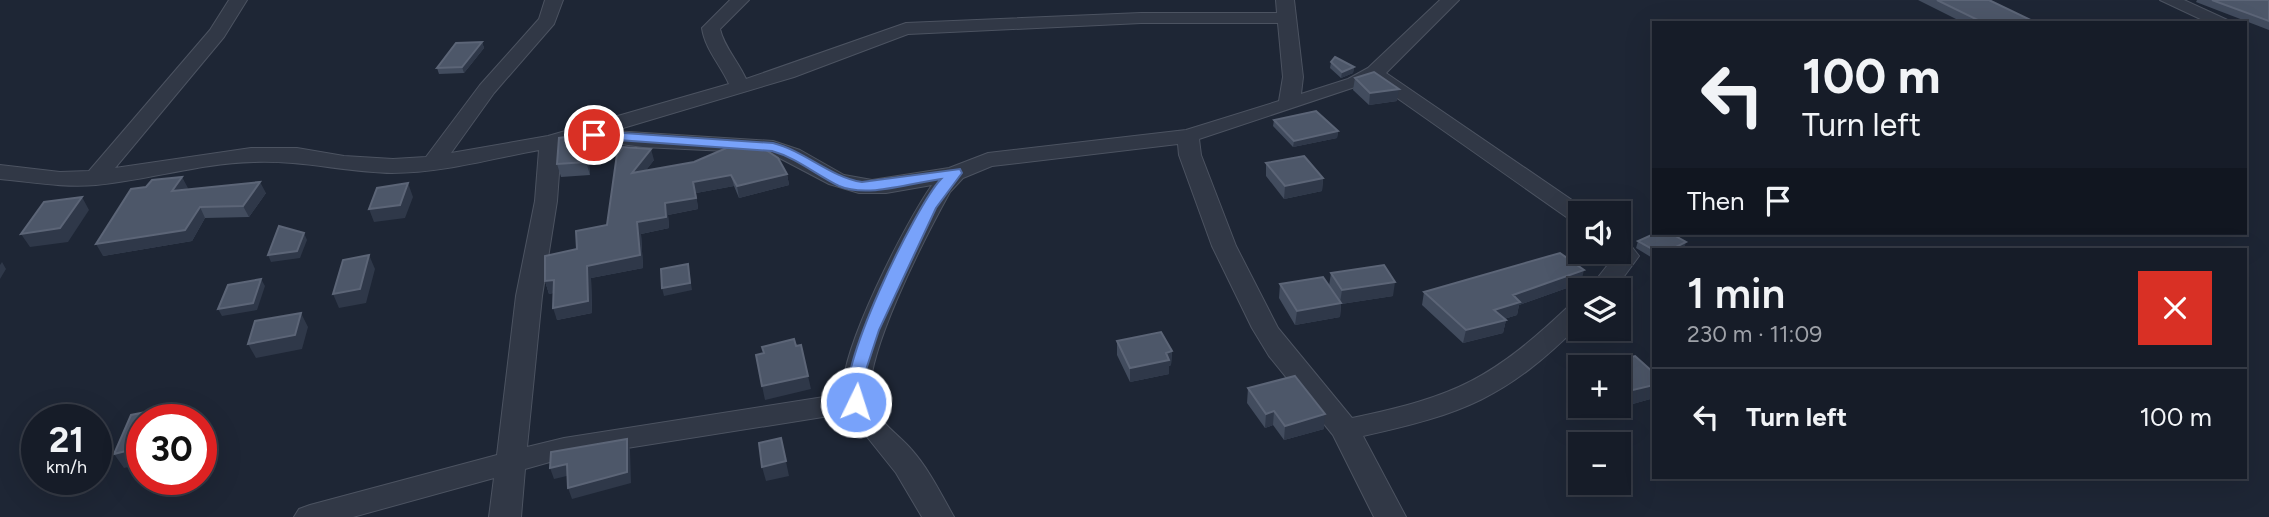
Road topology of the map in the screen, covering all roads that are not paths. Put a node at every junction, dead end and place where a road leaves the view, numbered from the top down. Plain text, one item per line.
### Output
1 (239, 0) edge
2 (554, 0) edge
3 (740, 0) edge
4 (1450, 0) edge
5 (2169, 0) edge
6 (1286, 9) edge
7 (2220, 21) edge
8 (1374, 73) junction
9 (740, 87) junction
10 (1289, 105) junction
11 (579, 133) junction
12 (1188, 136) junction
13 (551, 142) junction
14 (433, 163) junction
15 (0, 172) edge
16 (955, 173) junction
17 (95, 178) junction
18 (1568, 208) edge
19 (1568, 321) edge
20 (856, 402) junction
21 (1345, 430) junction
22 (511, 462) junction
23 (310, 517) edge
24 (505, 517) edge
25 (938, 517) edge
26 (1390, 517) edge

1 - 17 street
2 - 14 street
3 - 9 street
4 - 8 street
5 - 7 street
6 - 9 street
6 - 10 street
8 - 10 street
8 - 18 street
9 - 11 street
10 - 12 street
11 - 13 street
11 - 16 street
12 - 16 street
12 - 21 street
13 - 14 street
13 - 22 street
14 - 17 street
15 - 17 street
16 - 20 street
19 - 21 street
20 - 22 street
20 - 25 street
21 - 26 street
22 - 23 street
22 - 24 street

